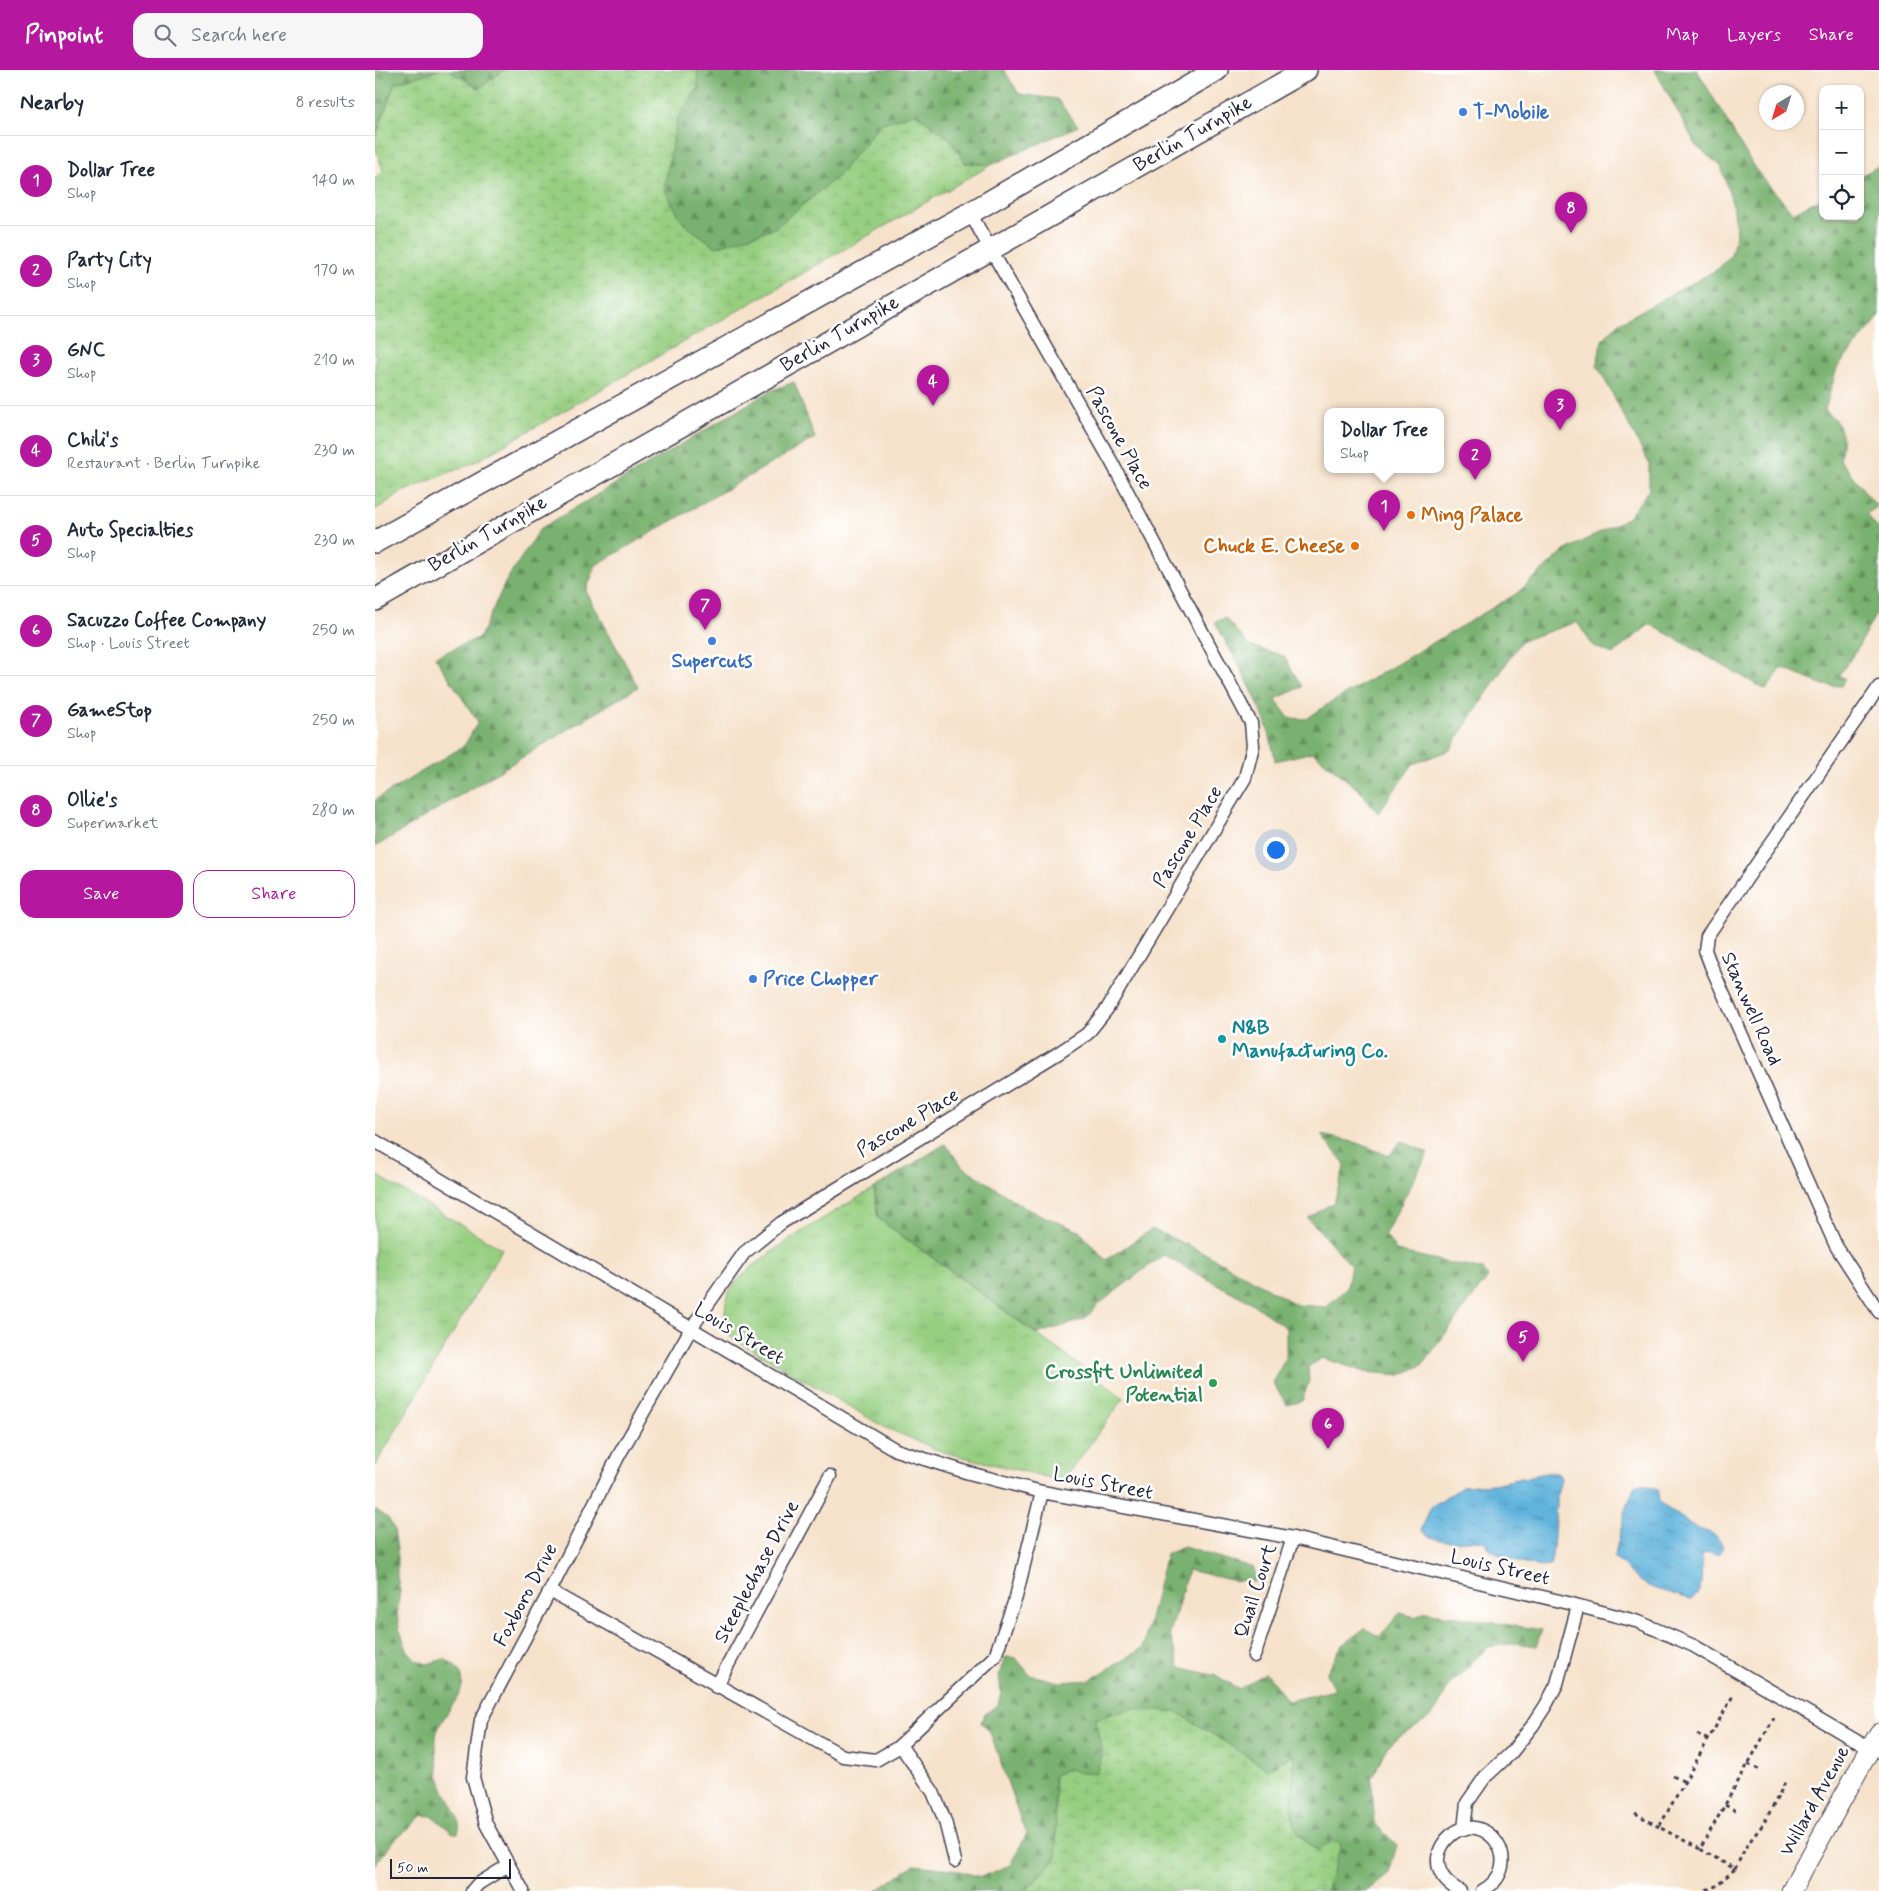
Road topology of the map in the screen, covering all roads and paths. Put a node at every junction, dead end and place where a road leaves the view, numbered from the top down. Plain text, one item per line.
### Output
1 (1217, 70) edge
2 (1307, 70) edge
3 (970, 213) junction
4 (991, 248) junction
5 (375, 542) edge
6 (375, 600) edge
7 (1879, 687) edge
8 (375, 1141) edge
9 (1879, 1312) edge
10 (692, 1328) junction
11 (830, 1476) dead end
12 (1042, 1492) junction
13 (1293, 1538) junction
14 (550, 1591) junction
15 (1578, 1606) junction
16 (1255, 1656) dead end
17 (716, 1687) junction
18 (1734, 1694) dead end
19 (1774, 1718) dead end
20 (1879, 1733) edge
21 (1697, 1734) dead end
22 (1708, 1740) junction
23 (900, 1745) junction
24 (1870, 1749) junction
25 (1748, 1764) junction
26 (1760, 1770) dead end
27 (1673, 1776) dead end
28 (1786, 1781) dead end
29 (1685, 1782) junction
30 (1725, 1805) junction
31 (1736, 1811) dead end
32 (1635, 1814) dead end
33 (1659, 1827) junction
34 (1464, 1829) junction
35 (1699, 1849) junction
36 (955, 1861) dead end
37 (507, 1866) junction
38 (1735, 1869) junction
39 (1705, 1890) edge
40 (472, 1891) edge
41 (523, 1891) edge
42 (1460, 1891) edge
43 (1482, 1891) edge
44 (1791, 1891) edge

1 - 3 highway, Berlin Turnpike
2 - 4 highway, Berlin Turnpike
3 - 4 street, Pascone Place
3 - 5 highway, Berlin Turnpike
4 - 6 highway, Berlin Turnpike
4 - 10 street, Pascone Place
7 - 9 street, Stanwell Road
8 - 10 street, Louis Street
10 - 12 street, Louis Street
10 - 14 street, Foxboro Drive
11 - 17 street, Steeplechase Drive
12 - 13 street, Louis Street
12 - 23 street
13 - 15 street, Louis Street
13 - 16 street, Quail Court
14 - 17 street
14 - 37 street, Foxboro Drive
15 - 24 street, Louis Street
15 - 34 street
17 - 23 street
18 - 22 path
19 - 25 path
20 - 24 main road, Willard Avenue
21 - 22 path
22 - 29 path
23 - 36 street
24 - 44 main road, Willard Avenue
25 - 26 path
25 - 30 path
27 - 29 path
28 - 38 path
29 - 33 path
30 - 31 path
30 - 35 path
32 - 33 path
33 - 35 path
34 - 42 street
34 - 43 street
35 - 38 path
37 - 40 street
37 - 41 street, Foxboro Drive
38 - 39 path

